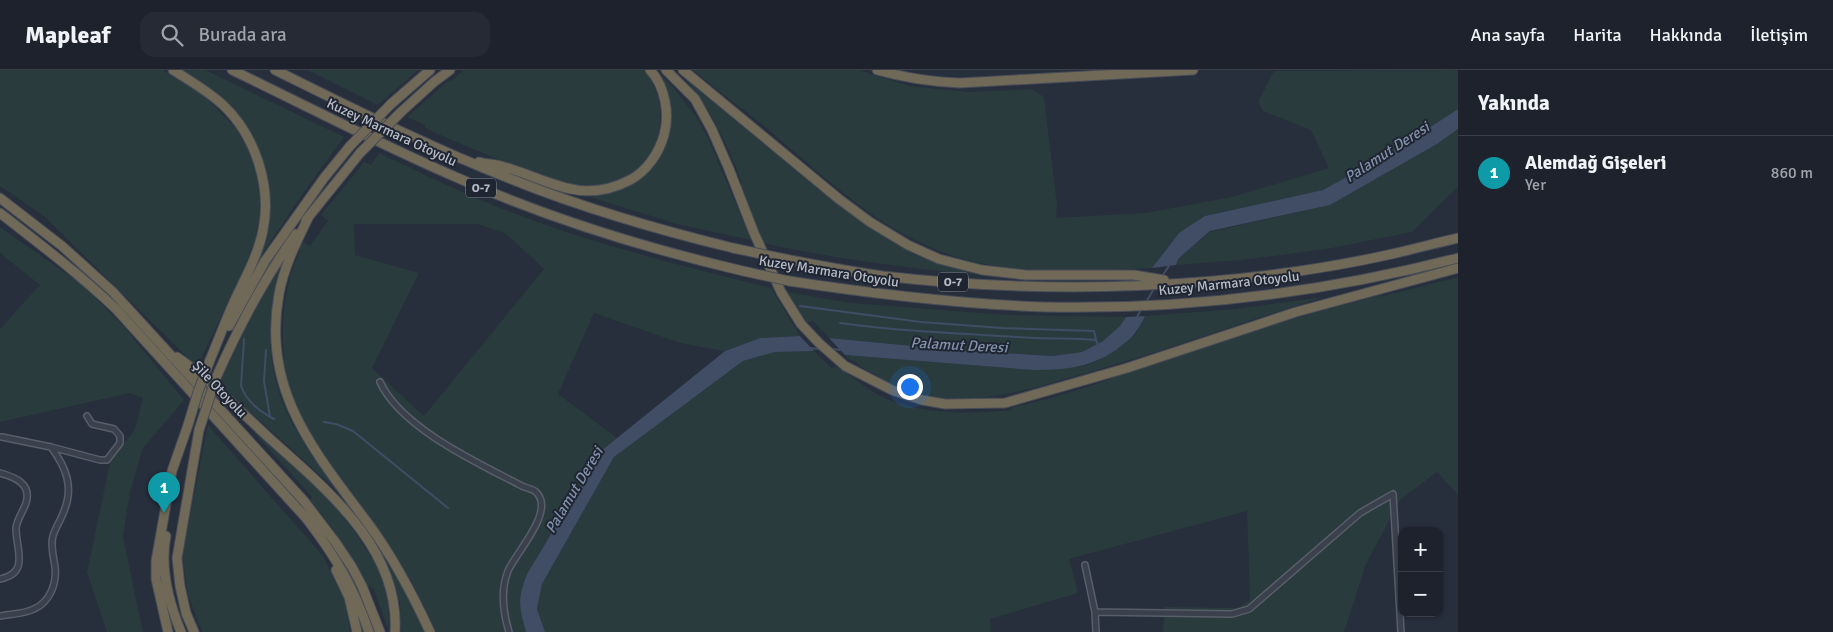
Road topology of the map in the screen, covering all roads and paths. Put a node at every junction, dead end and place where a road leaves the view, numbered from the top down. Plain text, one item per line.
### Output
1 (173, 70) edge
2 (232, 70) edge
3 (275, 70) edge
4 (430, 70) edge
5 (450, 70) edge
6 (650, 70) edge
7 (666, 70) edge
8 (682, 70) edge
9 (877, 70) edge
10 (1193, 70) edge
11 (1161, 71) edge
12 (1176, 71) edge
13 (450, 154) junction
14 (0, 198) edge
15 (0, 213) edge
16 (309, 216) junction
17 (1458, 238) edge
18 (1458, 258) edge
19 (1458, 268) edge
20 (1182, 282) junction
21 (162, 346) junction
22 (210, 360) junction
23 (380, 382) dead end
24 (87, 416) dead end
25 (188, 426) junction
26 (2, 437) dead end
27 (51, 447) junction
28 (0, 473) edge
29 (306, 518) junction
30 (1084, 565) dead end
31 (0, 579) edge
32 (1095, 612) junction
33 (0, 616) edge
34 (168, 632) edge
35 (181, 632) edge
36 (194, 632) edge
37 (357, 632) edge
38 (369, 632) edge
39 (380, 632) edge
40 (395, 632) edge
41 (430, 632) edge
42 (509, 632) edge
43 (1096, 632) edge
44 (1401, 632) edge

1 - 22 highway
2 - 18 highway, Kuzey Marmara Otoyolu / O-7, bridge
3 - 13 highway, Kuzey Marmara Otoyolu / O-7
4 - 22 highway, bridge
5 - 16 highway, bridge
6 - 13 highway
7 - 19 highway
8 - 20 highway
9 - 11 highway
10 - 12 highway
11 - 12 highway
13 - 20 highway, Kuzey Marmara Otoyolu / O-7, bridge
14 - 21 highway, Şile Otoyolu
15 - 29 highway, Şile Otoyolu
16 - 36 highway, bridge
16 - 41 highway
17 - 20 highway, Kuzey Marmara Otoyolu / O-7
21 - 39 highway, Şile Otoyolu
21 - 40 highway
22 - 25 highway, bridge
23 - 42 street
24 - 27 street
25 - 34 highway
25 - 35 highway
26 - 27 street
27 - 33 street
28 - 31 street
29 - 37 highway
29 - 38 highway, Şile Otoyolu
30 - 32 street
32 - 43 street
32 - 44 street

